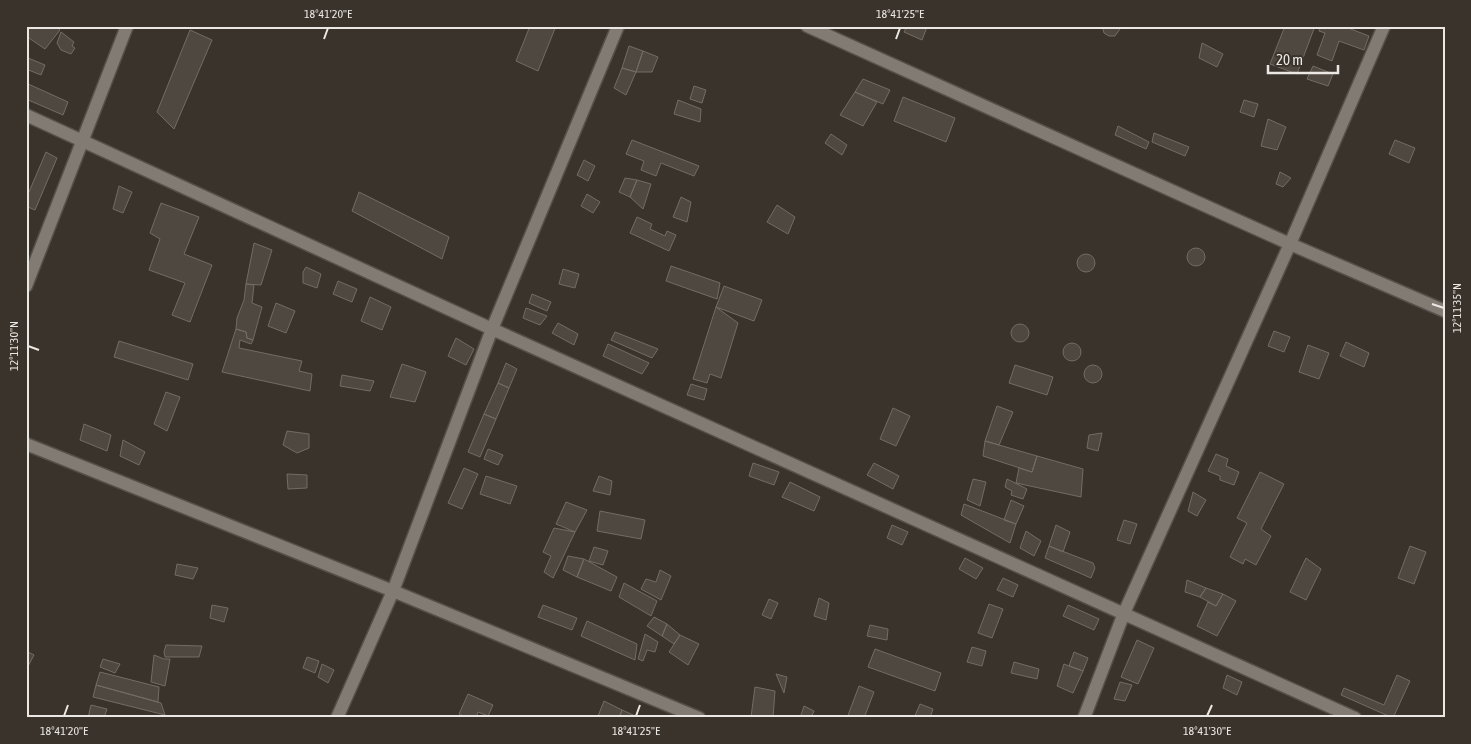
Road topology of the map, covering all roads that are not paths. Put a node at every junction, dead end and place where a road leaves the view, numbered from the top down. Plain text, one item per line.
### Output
1 (127, 26) edge
2 (618, 26) edge
3 (807, 26) edge
4 (1384, 26) edge
5 (26, 115) edge
6 (82, 141) junction
7 (1290, 244) junction
8 (26, 286) edge
9 (1445, 311) edge
10 (492, 330) junction
11 (26, 444) edge
12 (393, 591) junction
13 (1124, 613) junction
14 (337, 718) edge
15 (699, 718) edge
16 (1084, 718) edge
17 (1355, 718) edge

1 - 6 street
2 - 10 street
3 - 7 street
4 - 7 street
5 - 6 street
6 - 8 street
6 - 10 street
7 - 9 street
7 - 13 street
10 - 12 street
10 - 13 street
11 - 12 street
12 - 14 street
12 - 15 street
13 - 16 street
13 - 17 street

